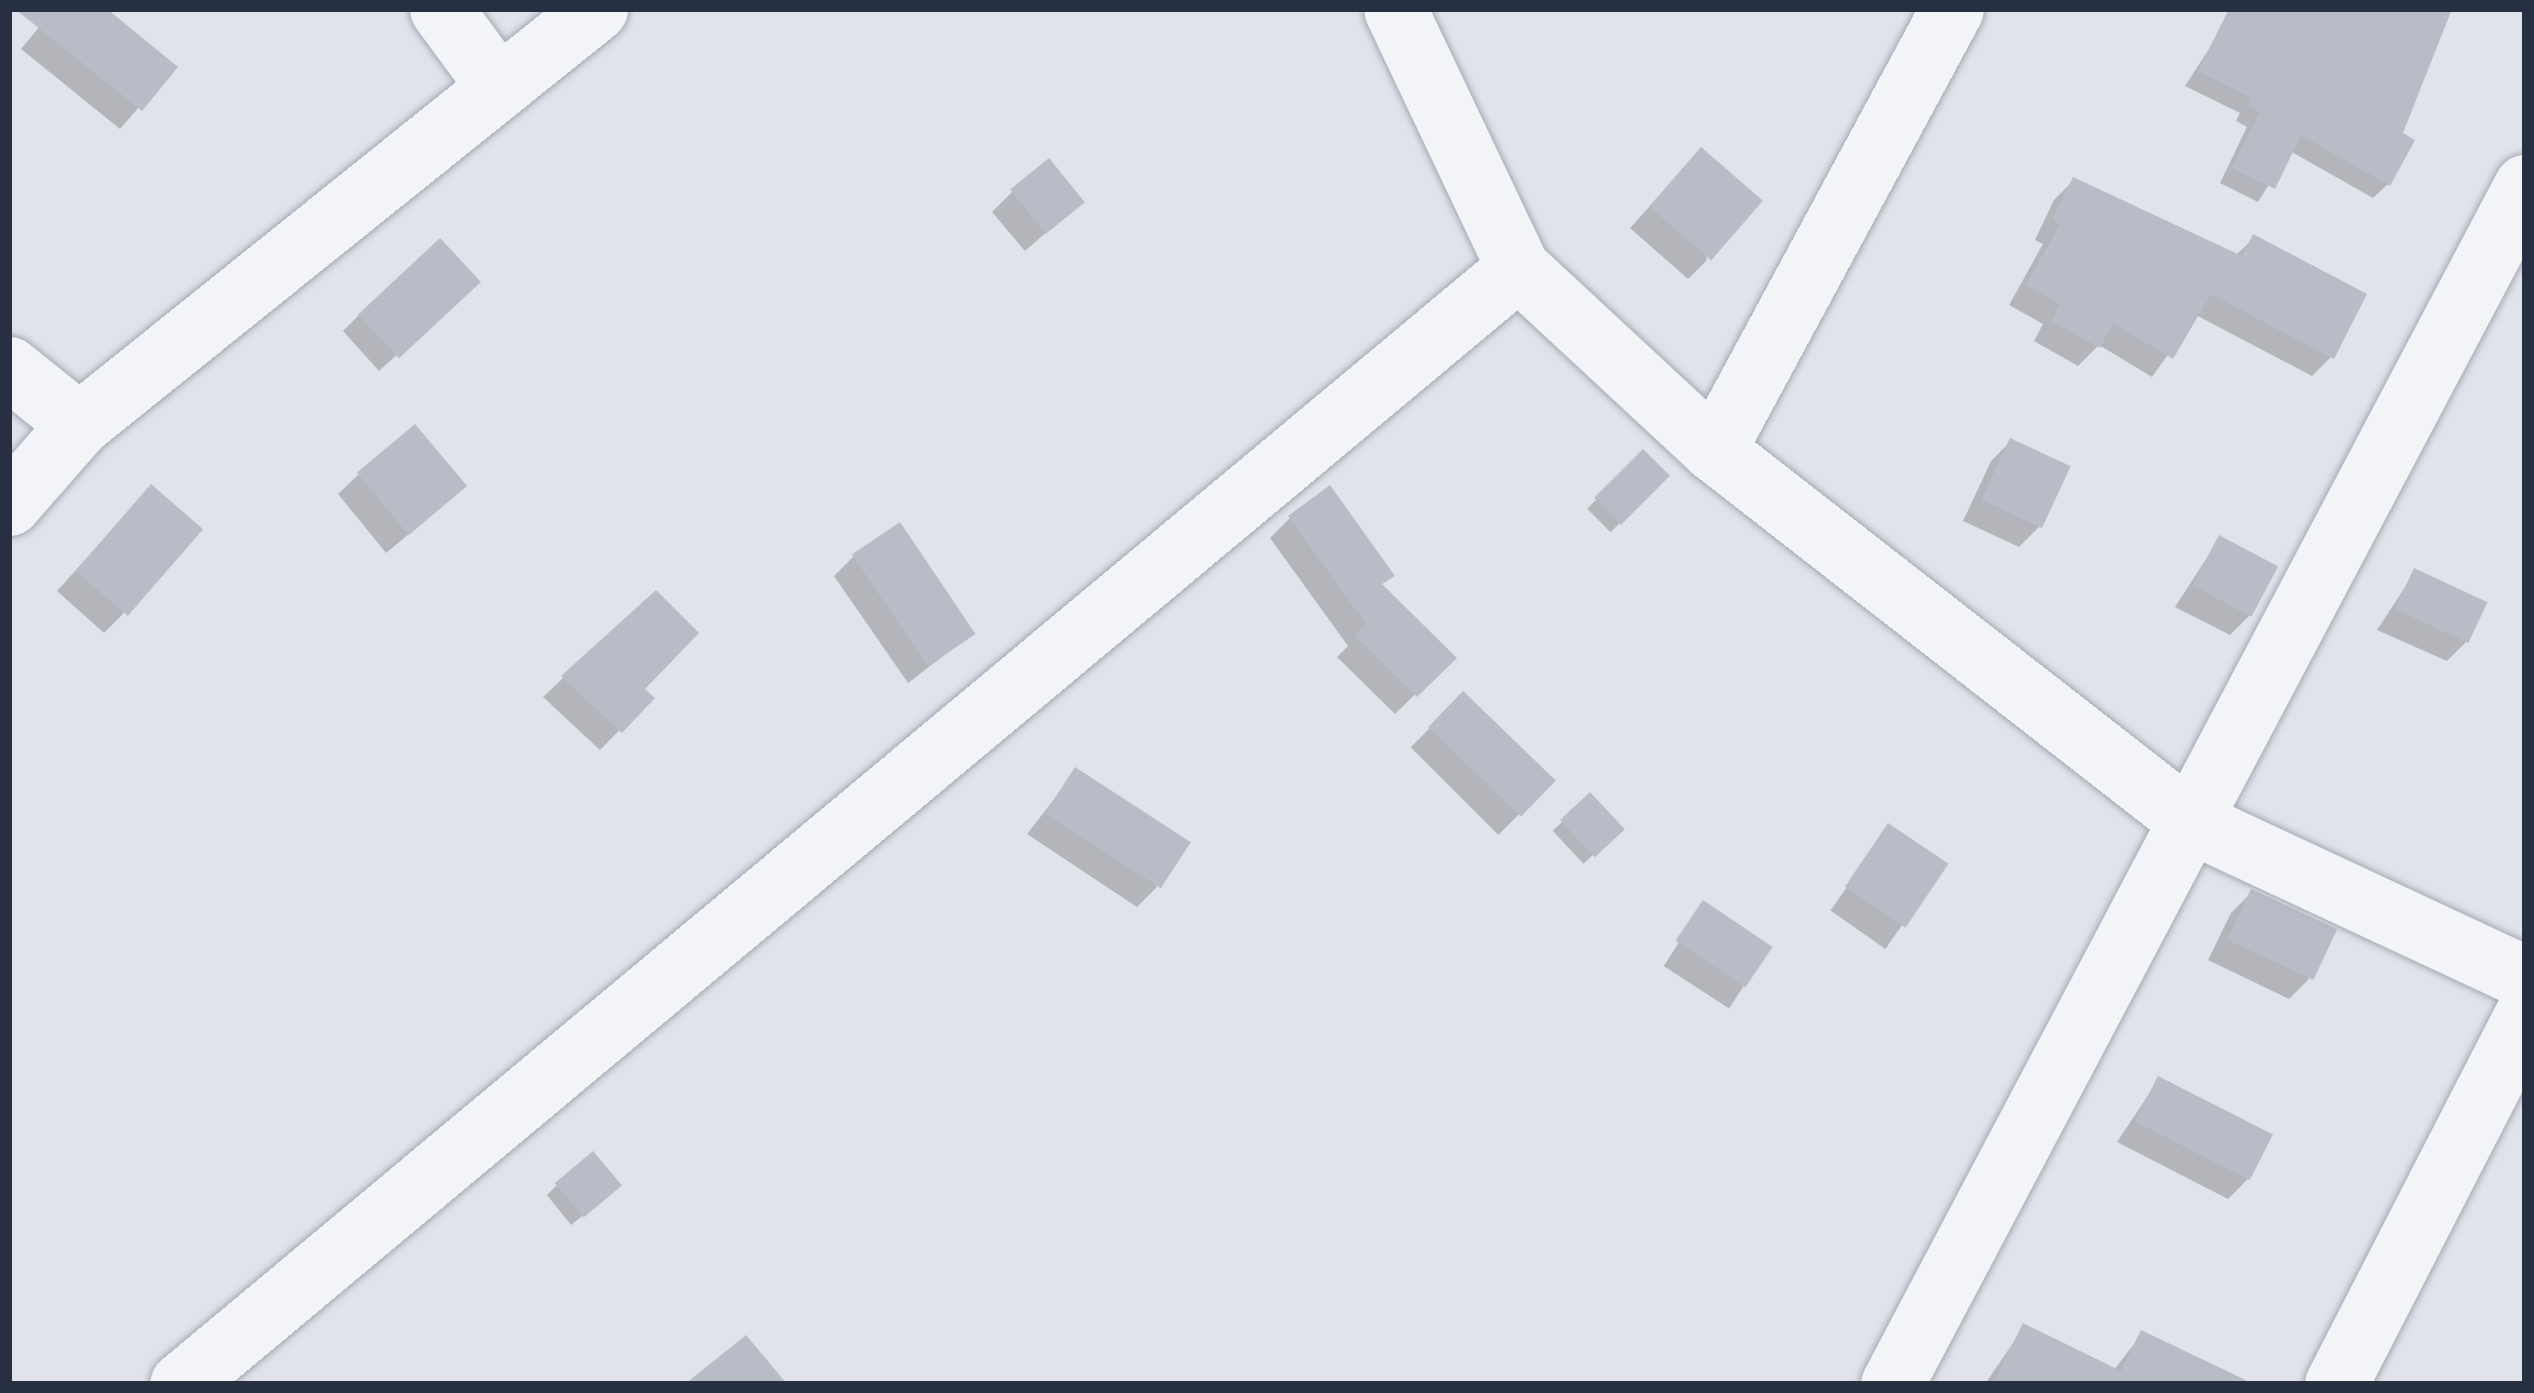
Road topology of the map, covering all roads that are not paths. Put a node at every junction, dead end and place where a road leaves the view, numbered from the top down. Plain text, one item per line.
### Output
1 (441, 9) edge
2 (596, 9) edge
3 (1395, 9) edge
4 (1952, 9) edge
5 (497, 85) junction
6 (2525, 186) edge
7 (1518, 268) junction
8 (9, 368) edge
9 (79, 424) junction
10 (1714, 450) junction
11 (9, 504) edge
12 (2189, 821) junction
13 (2525, 976) edge
14 (2525, 1016) edge
15 (181, 1384) edge
16 (1892, 1384) edge
17 (2336, 1384) edge

1 - 5 street
2 - 5 street
3 - 7 street
4 - 10 street
5 - 9 street
6 - 12 street
7 - 10 street
7 - 15 street
8 - 9 street
9 - 11 street
10 - 12 street
12 - 13 street
12 - 16 street
14 - 17 street

